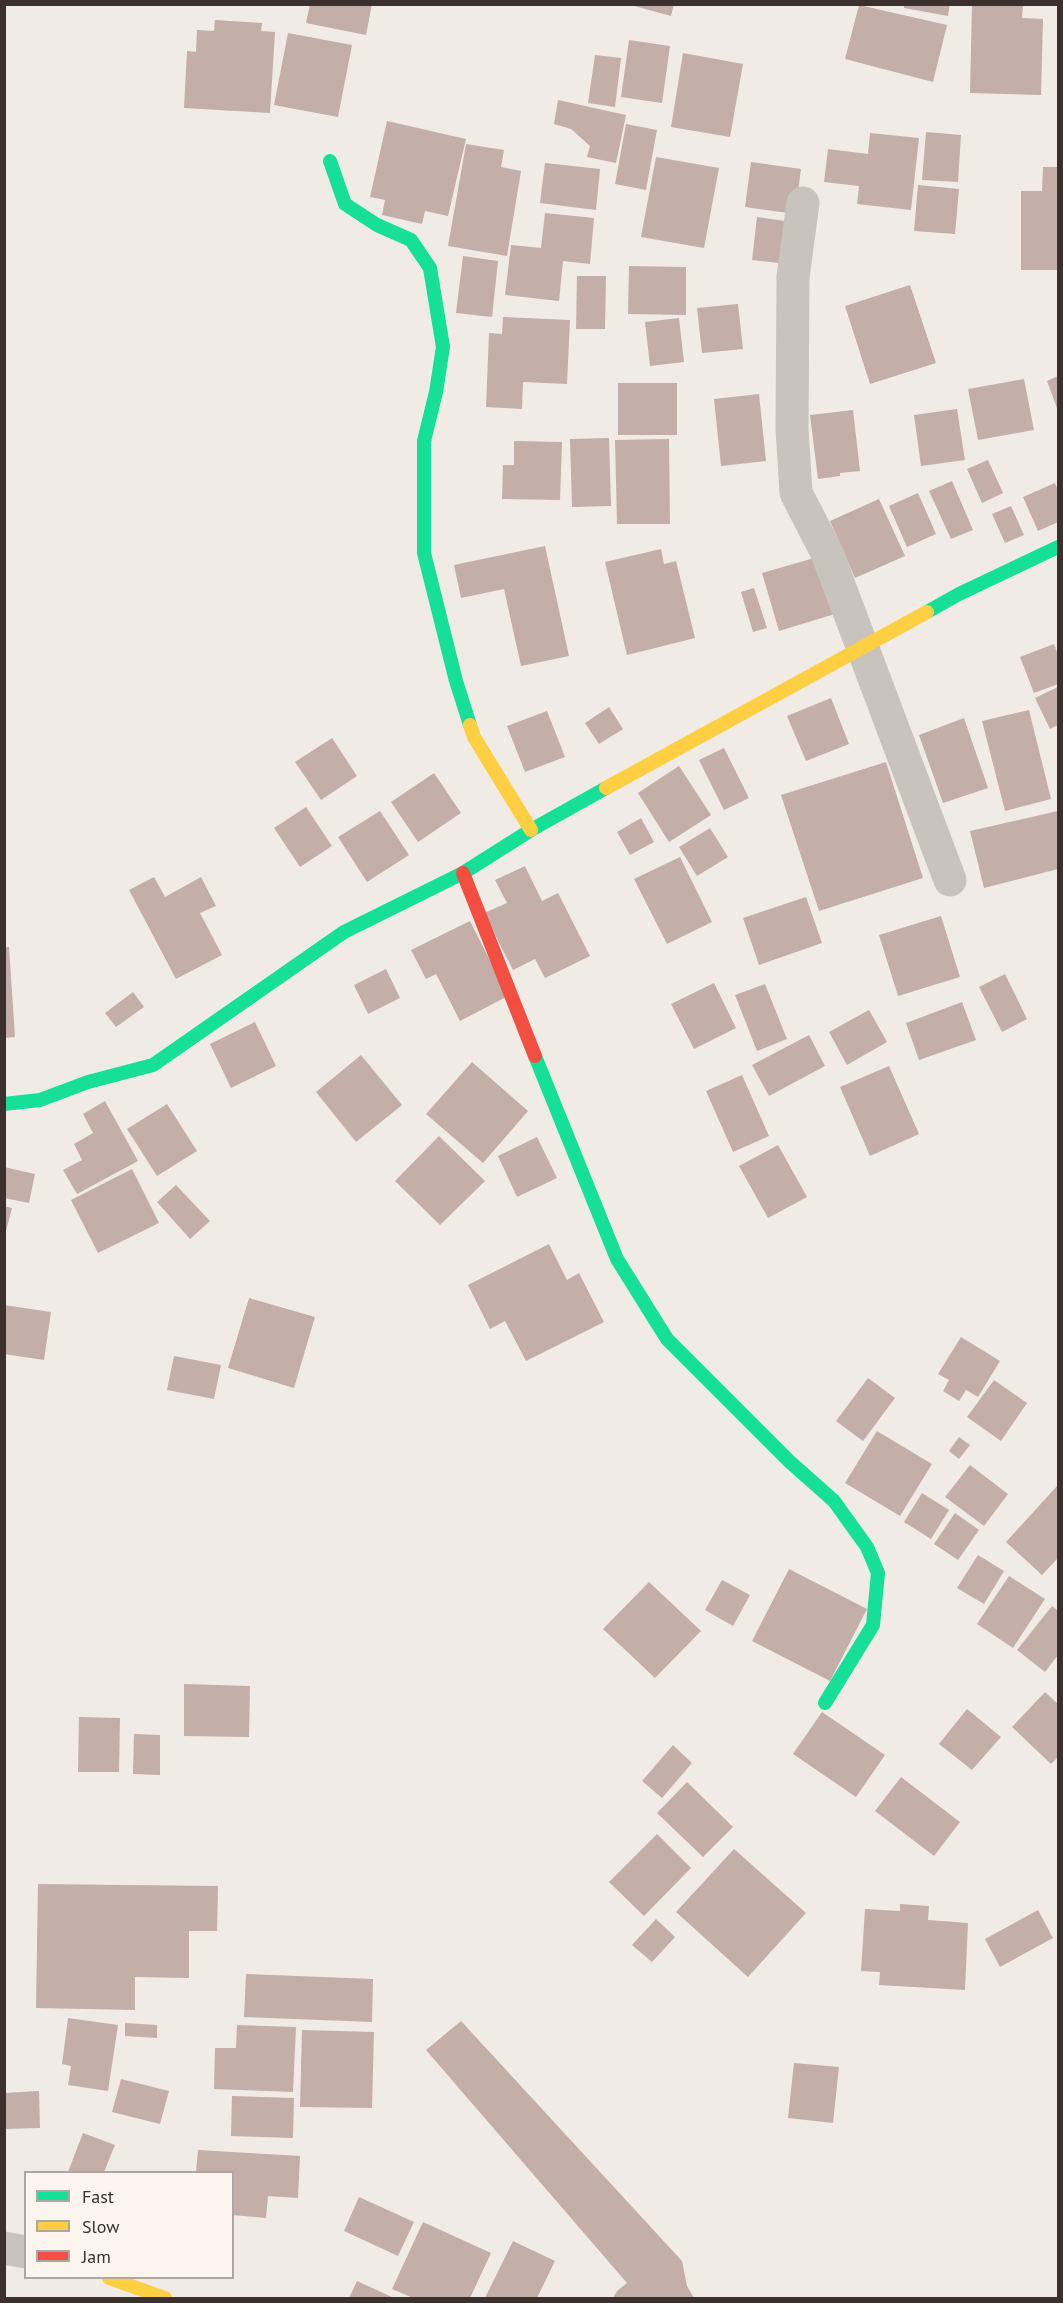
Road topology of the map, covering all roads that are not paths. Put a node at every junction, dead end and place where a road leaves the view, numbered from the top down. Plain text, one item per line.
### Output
1 (330, 161) dead end
2 (802, 203) dead end
3 (1059, 547) edge
4 (862, 649) junction
5 (531, 830) junction
6 (463, 873) junction
7 (950, 880) dead end
8 (4, 1104) edge
9 (825, 1703) dead end
10 (4, 2248) edge
11 (24, 2252) edge
12 (114, 2279) edge
13 (165, 2298) edge

1 - 5 street
2 - 4 street
3 - 4 street
4 - 5 street
4 - 7 street
5 - 6 street
6 - 8 street
6 - 9 street
10 - 11 street
12 - 13 street

